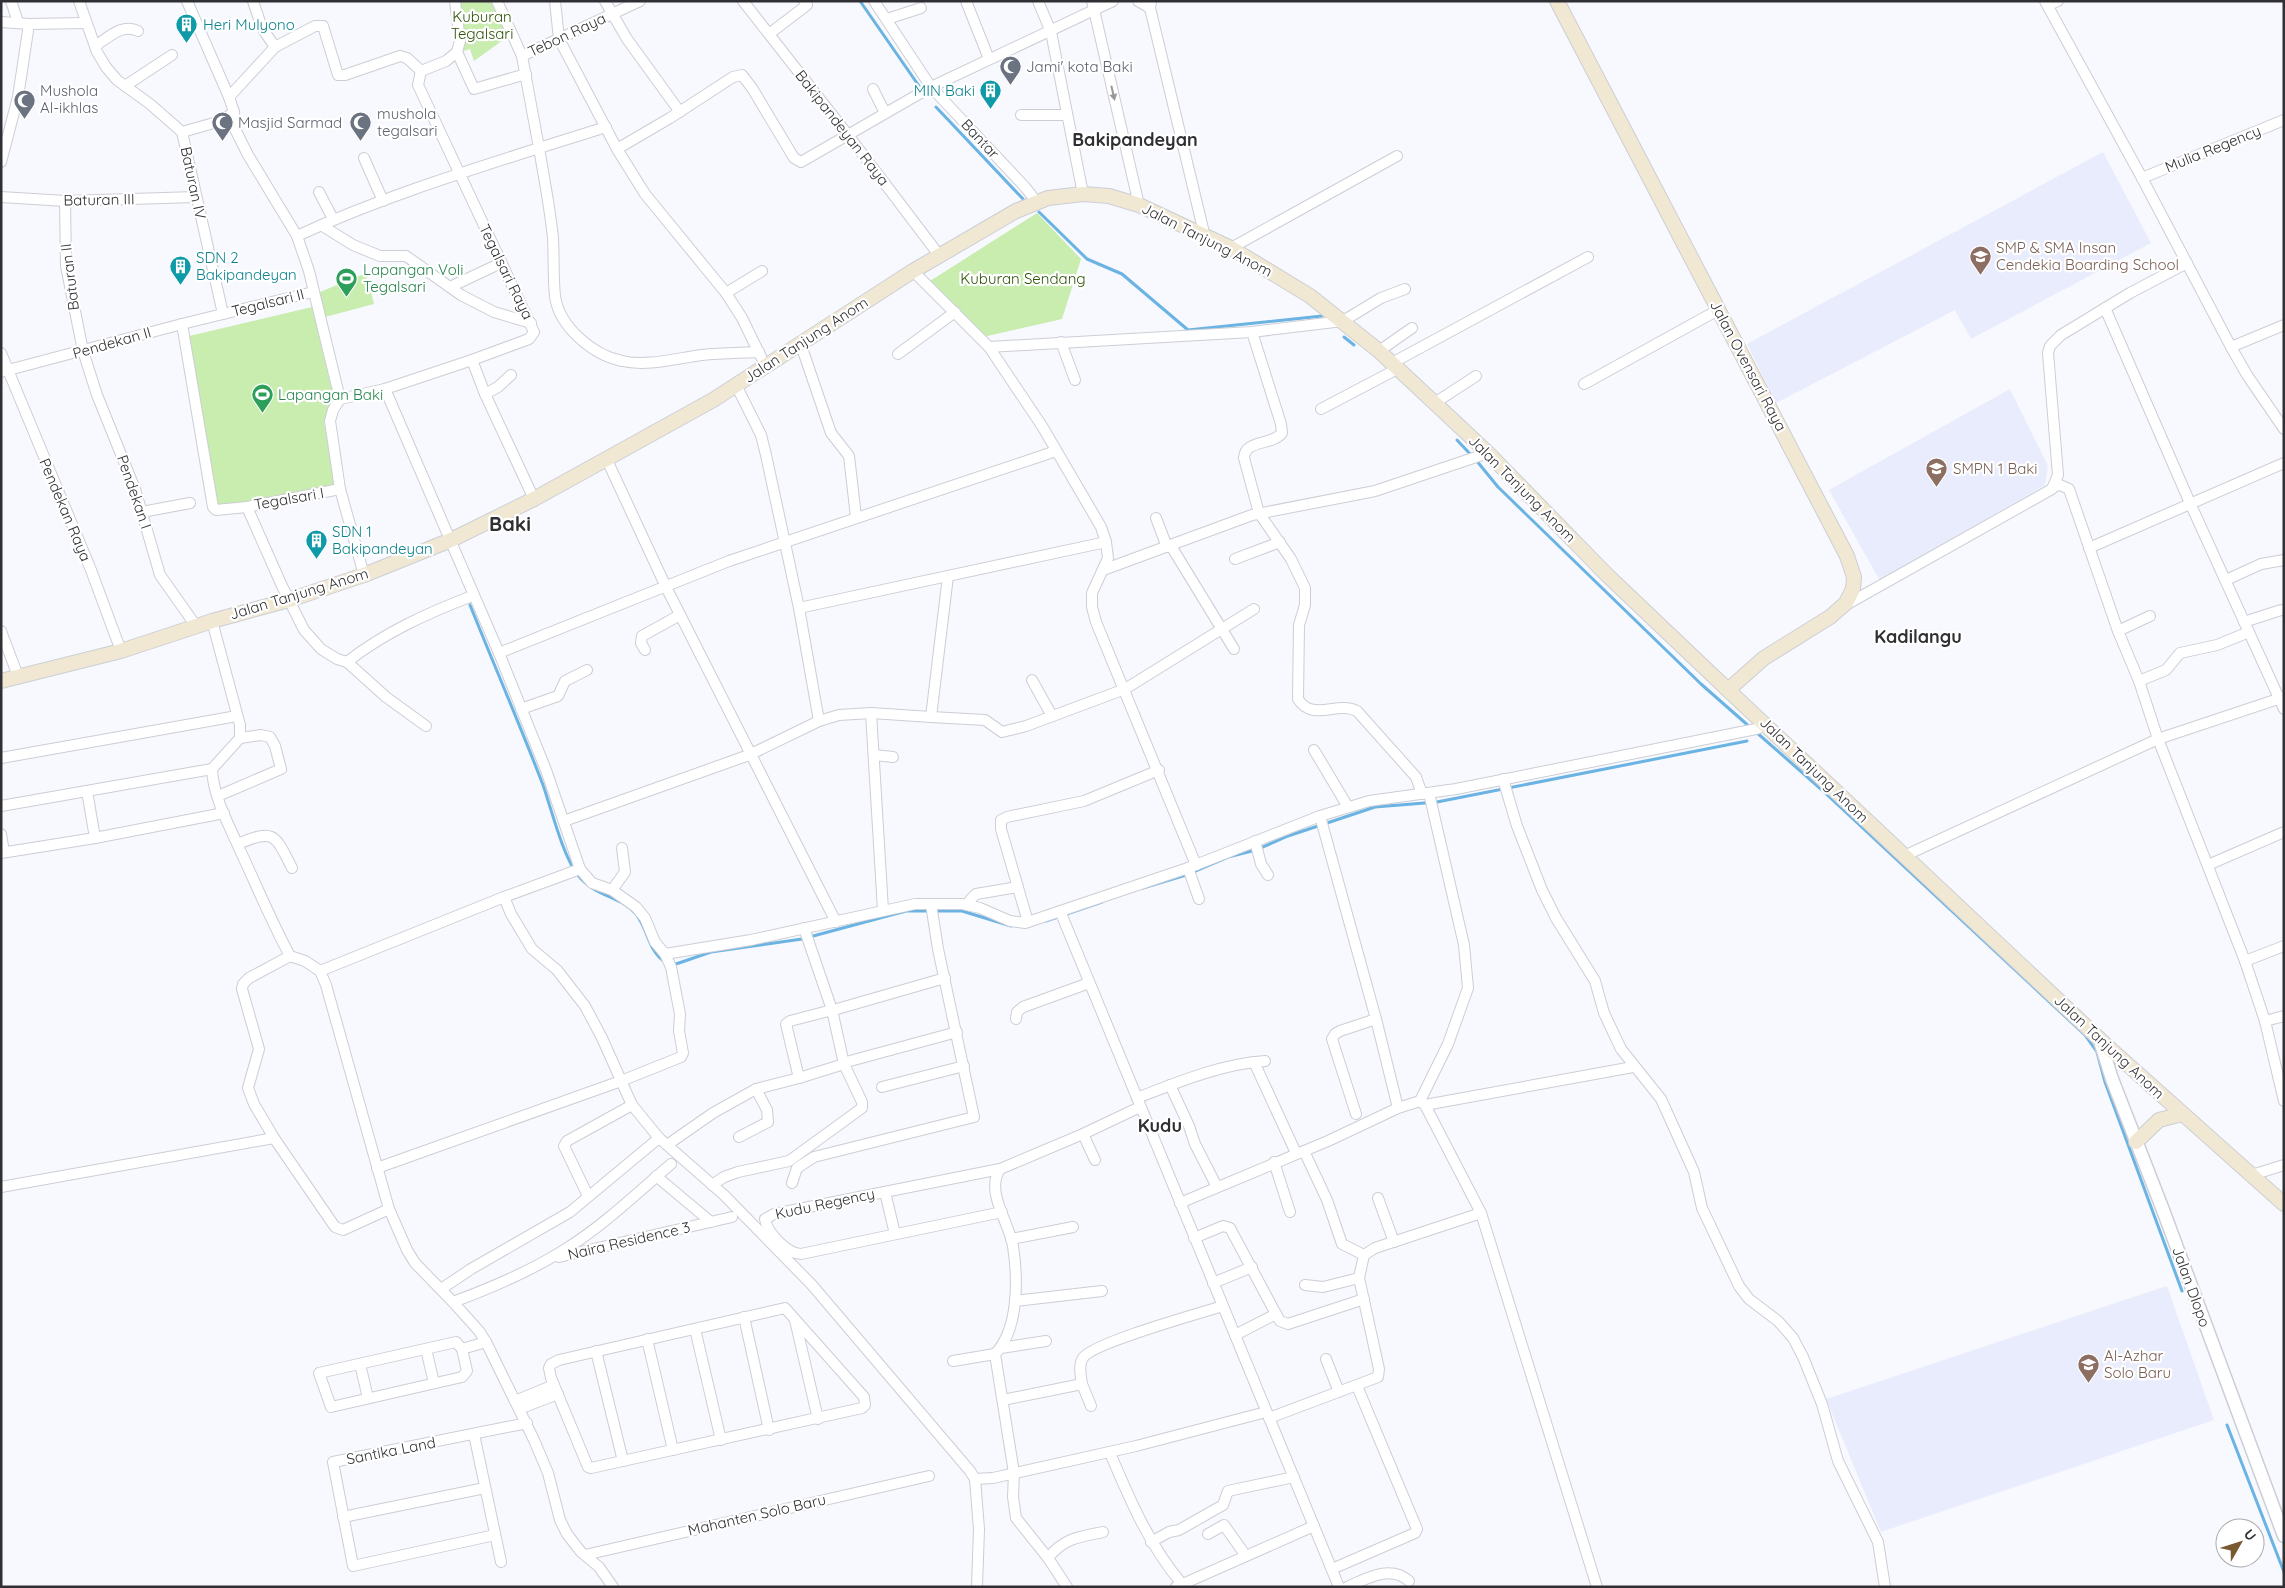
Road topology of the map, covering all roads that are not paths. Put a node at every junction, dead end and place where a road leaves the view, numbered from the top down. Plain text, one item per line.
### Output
1 (11, 1) edge
2 (79, 1) edge
3 (187, 1) edge
4 (253, 1) edge
5 (455, 1) edge
6 (497, 1) edge
7 (555, 1) edge
8 (606, 1) edge
9 (640, 1) edge
10 (743, 1) edge
11 (804, 1) edge
12 (874, 1) edge
13 (966, 1) edge
14 (1038, 1) edge
15 (1113, 1) edge
16 (1138, 1) edge
17 (1557, 1) edge
18 (2058, 1) edge
19 (2047, 3) edge
20 (1150, 5) edge
21 (1093, 6) edge
22 (921, 8) dead end
23 (612, 14) junction
24 (886, 20) junction
25 (1, 22) edge
26 (24, 23) junction
27 (86, 23) junction
28 (138, 31) dead end
29 (1051, 32) junction
30 (769, 34) junction
31 (559, 39) junction
32 (94, 46) junction
33 (275, 46) junction
34 (457, 52) junction
35 (172, 54) dead end
36 (522, 56) junction
37 (989, 59) junction
38 (421, 71) junction
39 (526, 74) junction
40 (125, 86) junction
41 (929, 88) junction
42 (873, 89) dead end
43 (229, 96) junction
44 (234, 112) junction
45 (680, 112) junction
46 (885, 113) junction
47 (1021, 115) dead end
48 (1067, 115) junction
49 (2284, 120) edge
50 (221, 122) junction
51 (606, 128) junction
52 (235, 129) junction
53 (182, 132) junction
54 (848, 134) junction
55 (539, 148) junction
56 (617, 149) junction
57 (1397, 156) dead end
58 (364, 158) dead end
59 (1, 162) edge
60 (459, 174) junction
61 (2142, 178) junction
62 (319, 192) dead end
63 (1083, 194) junction
64 (1, 197) edge
65 (196, 197) junction
66 (65, 201) junction
67 (383, 202) junction
68 (1036, 202) junction
69 (1139, 205) junction
70 (333, 220) junction
71 (321, 225) junction
72 (297, 236) junction
73 (1205, 237) junction
74 (1231, 248) junction
75 (939, 255) junction
76 (1588, 257) dead end
77 (501, 263) junction
78 (2187, 263) junction
79 (762, 271) dead end
80 (913, 271) junction
81 (450, 287) junction
82 (1405, 289) dead end
83 (314, 292) junction
84 (726, 293) junction
85 (2105, 308) junction
86 (1718, 310) junction
87 (955, 312) junction
88 (223, 314) junction
89 (1343, 321) junction
90 (531, 323) junction
91 (182, 324) junction
92 (2284, 325) edge
93 (1412, 328) dead end
94 (1252, 332) junction
95 (1061, 342) junction
96 (801, 345) junction
97 (989, 346) junction
98 (2231, 347) junction
99 (1379, 351) junction
100 (83, 352) junction
101 (759, 352) junction
102 (1, 353) edge
103 (898, 354) dead end
104 (472, 360) junction
105 (1396, 366) junction
106 (765, 367) junction
107 (4, 371) edge
108 (511, 375) dead end
109 (1476, 376) dead end
110 (1075, 380) dead end
111 (1584, 384) dead end
112 (736, 385) junction
113 (385, 389) junction
114 (485, 394) junction
115 (340, 399) junction
116 (1436, 402) junction
117 (1321, 409) dead end
118 (2284, 429) edge
119 (1056, 451) junction
120 (1479, 456) junction
121 (607, 460) junction
122 (2284, 463) edge
123 (2053, 487) junction
124 (340, 489) junction
125 (534, 499) junction
126 (190, 503) dead end
127 (2190, 503) junction
128 (247, 506) junction
129 (142, 512) junction
130 (1259, 513) junction
131 (856, 517) junction
132 (1156, 518) dead end
133 (451, 540) junction
134 (786, 541) junction
135 (1106, 542) junction
136 (1280, 542) junction
137 (1169, 546) junction
138 (2089, 548) junction
139 (1234, 559) dead end
140 (2284, 560) edge
141 (1103, 570) junction
142 (364, 575) junction
143 (948, 576) junction
144 (2226, 580) junction
145 (666, 586) junction
146 (472, 596) junction
147 (289, 600) junction
148 (1843, 606) junction
149 (799, 608) junction
150 (1254, 609) dead end
151 (2281, 610) dead end
152 (680, 615) junction
153 (2150, 616) dead end
154 (212, 621) junction
155 (196, 626) junction
156 (2246, 627) junction
157 (1221, 629) junction
158 (1, 631) edge
159 (2118, 631) junction
160 (1234, 649) dead end
161 (645, 650) dead end
162 (121, 651) junction
163 (499, 653) junction
164 (347, 662) junction
165 (587, 670) dead end
166 (18, 676) junction
167 (1032, 680) dead end
168 (2139, 680) junction
169 (1, 681) edge
170 (1125, 689) junction
171 (1728, 690) junction
172 (2281, 698) edge
173 (521, 709) junction
174 (2284, 709) edge
175 (872, 713) junction
176 (237, 716) junction
177 (931, 716) junction
178 (1052, 716) junction
179 (819, 721) junction
180 (426, 726) dead end
181 (1761, 727) junction
182 (240, 738) junction
183 (2158, 739) junction
184 (1314, 750) dead end
185 (749, 755) junction
186 (874, 755) junction
187 (894, 757) dead end
188 (1, 758) edge
189 (212, 769) junction
190 (1159, 770) junction
191 (1504, 784) junction
192 (87, 791) junction
193 (218, 796) junction
194 (1428, 798) junction
195 (1, 806) edge
196 (1348, 807) junction
197 (224, 813) junction
198 (564, 821) junction
199 (1322, 823) junction
200 (2284, 832) edge
201 (1, 834) edge
202 (95, 838) junction
203 (238, 844) junction
204 (1257, 846) junction
205 (622, 848) dead end
206 (3, 853) edge
207 (1904, 856) junction
208 (2208, 865) junction
209 (292, 868) dead end
210 (577, 870) junction
211 (1191, 870) junction
212 (1268, 876) dead end
213 (1018, 887) junction
214 (612, 890) junction
215 (504, 897) junction
216 (1198, 898) dead end
217 (969, 905) junction
218 (931, 908) junction
219 (883, 910) junction
220 (1061, 915) junction
221 (836, 922) junction
222 (1028, 922) junction
223 (806, 935) junction
224 (2284, 946) edge
225 (290, 956) junction
226 (668, 961) junction
227 (2245, 961) junction
228 (320, 971) junction
229 (945, 978) junction
230 (1089, 983) junction
231 (834, 1010) junction
232 (2284, 1016) edge
233 (1016, 1019) dead end
234 (1376, 1019) junction
235 (2265, 1022) junction
236 (957, 1032) junction
237 (2098, 1038) junction
238 (1265, 1061) dead end
239 (1254, 1062) junction
240 (847, 1063) junction
241 (964, 1066) junction
242 (1633, 1067) junction
243 (2280, 1074) edge
244 (799, 1078) junction
245 (620, 1081) junction
246 (1170, 1085) junction
247 (882, 1087) dead end
248 (756, 1089) junction
249 (2284, 1101) edge
250 (1138, 1102) junction
251 (1422, 1103) junction
252 (632, 1105) junction
253 (1398, 1108) junction
254 (1356, 1114) dead end
255 (2182, 1114) junction
256 (1084, 1134) junction
257 (739, 1137) dead end
258 (274, 1138) junction
259 (663, 1142) junction
260 (2136, 1142) junction
261 (1300, 1152) junction
262 (1095, 1160) dead end
263 (1274, 1162) junction
264 (672, 1164) dead end
265 (2284, 1165) edge
266 (377, 1168) junction
267 (1000, 1169) junction
268 (2252, 1175) junction
269 (656, 1176) junction
270 (792, 1183) dead end
271 (712, 1185) junction
272 (1, 1187) edge
273 (1217, 1187) junction
274 (885, 1192) junction
275 (588, 1196) junction
276 (1378, 1198) dead end
277 (1180, 1204) junction
278 (2284, 1204) edge
279 (389, 1209) junction
280 (1002, 1212) junction
281 (1290, 1212) dead end
282 (1482, 1213) junction
283 (732, 1217) dead end
284 (711, 1222) junction
285 (1073, 1226) dead end
286 (895, 1234) junction
287 (1194, 1238) junction
288 (1011, 1239) junction
289 (1394, 1242) junction
290 (1364, 1255) junction
291 (546, 1260) junction
292 (1252, 1267) junction
293 (1359, 1278) junction
294 (1213, 1283) junction
295 (1305, 1285) dead end
296 (441, 1290) junction
297 (1102, 1291) dead end
298 (1364, 1299) junction
299 (1014, 1301) junction
300 (453, 1302) junction
301 (1223, 1306) junction
302 (1276, 1314) junction
303 (744, 1317) junction
304 (795, 1319) junction
305 (695, 1329) junction
306 (1235, 1335) junction
307 (647, 1340) junction
308 (1046, 1341) dead end
309 (486, 1342) junction
310 (426, 1349) junction
311 (462, 1349) junction
312 (596, 1351) junction
313 (998, 1351) junction
314 (1326, 1359) dead end
315 (953, 1361) dead end
316 (360, 1364) junction
317 (434, 1383) junction
318 (1082, 1384) junction
319 (1357, 1386) junction
320 (556, 1389) junction
321 (1339, 1392) junction
322 (368, 1398) junction
323 (1003, 1400) junction
324 (517, 1405) junction
325 (1091, 1406) dead end
326 (1268, 1415) junction
327 (818, 1419) junction
328 (527, 1423) junction
329 (769, 1430) junction
330 (474, 1434) junction
331 (721, 1440) junction
332 (673, 1450) junction
333 (1110, 1453) junction
334 (623, 1461) junction
335 (1014, 1474) junction
336 (929, 1476) dead end
337 (1294, 1477) junction
338 (975, 1479) junction
339 (485, 1488) junction
340 (1214, 1511) junction
341 (343, 1517) junction
342 (1224, 1525) junction
343 (1314, 1526) junction
344 (1103, 1532) dead end
345 (1208, 1534) dead end
346 (495, 1535) junction
347 (2284, 1536) edge
348 (1151, 1542) junction
349 (585, 1555) junction
350 (1246, 1556) junction
351 (1048, 1558) junction
352 (501, 1562) dead end
353 (1332, 1569) junction
354 (1409, 1581) dead end
355 (1179, 1585) edge
356 (613, 1587) edge
357 (977, 1587) edge
358 (1067, 1587) edge
359 (1339, 1587) edge
360 (1346, 1587) edge
361 (1597, 1587) edge
362 (1885, 1587) edge

1 - 26 street
2 - 27 street, Baturan IV
3 - 43 street
4 - 33 street
5 - 34 street
6 - 36 street
7 - 31 street
8 - 23 street
9 - 23 street, Tebon Raya
10 - 30 street, Bakipandeyan Raya
11 - 30 street
12 - 24 street, Bantar
13 - 37 street
14 - 29 street
15 - 21 street
16 - 20 street
17 - 86 main road, Jalan Ovensari Raya
18 - 19 street
19 - 61 street
20 - 73 street
21 - 29 street
21 -> 69 street
22 - 24 street
23 - 31 street, Tebon Raya
23 - 45 street
24 - 41 street, Bantar
25 - 26 street
26 - 27 street
26 - 59 street
27 - 32 street, Baturan IV
28 - 32 street
29 - 37 street
29 - 48 street
30 - 54 street, Bakipandeyan Raya
31 - 36 street, Tebon Raya
31 - 51 street
32 - 40 street, Baturan IV
33 - 38 street
33 - 43 street
34 - 38 street
34 - 39 street
35 - 40 street
36 - 39 street
37 - 41 street
38 - 60 street, Tegalsari Raya
39 - 55 street
40 - 53 street, Baturan IV
41 - 46 street
41 - 68 street, Bantar
42 - 46 street
43 - 44 street
44 - 50 street
44 - 52 street
45 - 54 street
45 - 56 street
46 - 54 street
47 - 48 street
48 - 63 street
49 - 61 street, Mulia Regency
50 - 52 street
50 - 53 street
51 - 55 street
51 - 56 street
52 - 72 street
53 - 65 street, Baturan IV
54 - 75 street, Bakipandeyan Raya
55 - 60 street
55 - 101 street
56 - 84 street
57 - 74 street
58 - 67 street
60 - 67 street
60 - 77 street, Tegalsari Raya
61 - 78 street
62 - 70 street
63 - 68 main road, Jalan Tanjung Anom
63 - 69 main road, Jalan Tanjung Anom
64 - 66 street, Baturan III
65 - 66 street, Baturan III
65 - 88 street, Baturan IV
66 - 100 street, Baturan II
67 - 70 street
68 - 75 main road, Jalan Tanjung Anom
69 - 73 main road, Jalan Tanjung Anom
70 - 71 street
71 - 72 street
71 - 81 street
72 - 83 street
73 - 74 main road, Jalan Tanjung Anom
74 - 89 main road, Jalan Tanjung Anom
75 - 80 main road, Jalan Tanjung Anom
76 - 105 street
77 - 81 street
77 - 90 street, Tegalsari Raya
78 - 85 street
78 - 98 street
79 - 84 street
80 - 87 street
80 - 96 main road, Jalan Tanjung Anom
81 - 90 street
82 - 89 street
83 - 88 street, Tegalsari II
83 - 115 street
84 - 101 street
85 - 123 street
85 - 127 street
86 - 111 street
86 - 148 main road, Jalan Ovensari Raya
87 - 97 street
87 - 103 street
88 - 91 street, Pendekan II
89 - 94 street
89 - 99 main road, Jalan Tanjung Anom
90 - 104 street, Tegalsari Raya
91 - 100 street, Pendekan II
91 - 128 street
92 - 98 street
93 - 99 street
94 - 95 street
94 - 130 street
95 - 97 street
95 - 110 street
96 - 106 main road, Jalan Tanjung Anom
96 - 131 street
97 - 119 street
98 - 118 street
99 - 105 main road, Jalan Tanjung Anom
100 - 107 street, Pendekan II
100 - 129 street, Pendekan I
101 - 106 street
102 - 107 street, Pendekan Raya
104 - 113 street
104 - 114 street
105 - 116 main road, Jalan Tanjung Anom
105 - 117 street
106 - 112 main road, Jalan Tanjung Anom
107 - 162 street, Pendekan Raya
108 - 114 street
109 - 116 street
112 - 121 main road, Jalan Tanjung Anom
112 - 134 street
113 - 115 street
113 - 133 street
114 - 125 street
115 - 124 street, Tegalsari I
116 - 120 main road, Jalan Tanjung Anom
119 - 131 street
119 - 135 street
120 - 130 street
120 - 171 main road, Jalan Tanjung Anom
121 - 125 main road, Jalan Tanjung Anom
121 - 145 street
122 - 127 street
123 - 138 street
123 - 148 street
124 - 128 street, Tegalsari I
124 - 142 street
125 - 133 main road, Jalan Tanjung Anom
126 - 129 street
127 - 138 street
127 - 144 street
128 - 147 street, Tegalsari I
129 - 155 street, Pendekan I
130 - 136 street
130 - 137 street
131 - 134 street
132 - 137 street
133 - 142 main road, Jalan Tanjung Anom
133 - 146 street
134 - 145 street
134 - 149 street
135 - 141 street
135 - 143 street
136 - 139 street
136 - 194 street
137 - 141 street
137 - 157 street
138 - 159 street
140 - 144 street
141 - 170 street
142 - 147 main road, Jalan Tanjung Anom
143 - 149 street
143 - 177 street
144 - 156 street
145 - 152 street
145 - 163 street
146 - 163 street
146 - 164 street
147 - 154 main road, Jalan Tanjung Anom
147 - 164 street, Tegalsari I
148 - 171 main road, Jalan Ovensari Raya
149 - 179 street
150 - 157 street
151 - 156 street
152 - 161 street
152 - 185 street
153 - 159 street
154 - 155 main road, Jalan Tanjung Anom
154 - 176 street
155 - 162 main road, Jalan Tanjung Anom
156 - 168 street
156 - 172 street
157 - 160 street
157 - 170 street
158 - 166 street
159 - 168 street
162 - 166 main road, Jalan Tanjung Anom
163 - 173 street
164 - 180 street, Tegalsari I
165 - 173 street
166 - 169 main road, Jalan Tanjung Anom
167 - 178 street
168 - 183 street
170 - 178 street
170 - 190 street
171 - 181 main road, Jalan Tanjung Anom
172 - 174 street
172 - 183 street
173 - 198 street
175 - 177 street
175 - 179 street
175 - 186 street
176 - 182 street
176 - 188 street
177 - 178 street
179 - 185 street
181 - 191 street
181 - 207 main road, Jalan Tanjung Anom
182 - 189 street
182 - 193 street
183 - 207 street
183 - 208 street
184 - 196 street
185 - 198 street
185 - 221 street
186 - 187 street
186 - 219 street
189 - 192 street
189 - 193 street
190 - 211 street
190 - 213 street
191 - 194 street
191 - 242 street
192 - 195 street
192 - 202 street
193 - 197 street
194 - 196 street
194 - 251 street
196 - 199 street
197 - 202 street
197 - 203 street
198 - 210 street
199 - 204 street
199 - 234 street
200 - 208 street
201 - 206 street
202 - 206 street
203 - 209 street
203 - 225 street
204 - 211 street
204 - 212 street
205 - 214 street
207 - 237 main road, Jalan Tanjung Anom
208 - 227 street
210 - 214 street
210 - 215 street
211 - 216 street
211 - 220 street
213 - 217 street
213 - 222 street
214 - 226 street
215 - 228 street
215 - 245 street
217 - 218 street
217 - 222 street
218 - 219 street
218 - 229 street
219 - 221 street
220 - 222 street
220 - 230 street
221 - 223 street
223 - 226 street
223 - 231 street
224 - 227 street
225 - 228 street
225 - 258 street
226 - 245 street
227 - 235 street
228 - 266 street
229 - 231 street
229 - 236 street
230 - 233 street
230 - 250 street
231 - 240 street
231 - 244 street
232 - 235 street
234 - 253 street
234 - 254 street
235 - 243 street
236 - 240 street
236 - 241 street
237 - 255 main road, Jalan Tanjung Anom
237 - 260 street, Jalan Dlopo
238 - 239 street, Kudu Regency
239 - 246 street, Kudu Regency
239 - 261 street
240 - 244 street
240 - 271 street
241 - 247 street
241 - 270 street
242 - 251 street
242 - 362 street
243 - 249 street
244 - 248 street
245 - 252 street
245 - 266 street
246 - 250 street, Kudu Regency
246 - 273 street
248 - 257 street
248 - 259 street
250 - 256 street, Kudu Regency
250 - 277 street
251 - 253 street
251 - 282 street
252 - 259 street
252 - 275 street
253 - 261 street
255 - 260 main road
255 - 268 main road, Jalan Tanjung Anom
256 - 262 street
256 - 267 street, Kudu Regency
258 - 272 street
258 - 279 street
259 - 271 street
259 - 275 street
260 - 347 street, Jalan Dlopo
261 - 263 street
261 - 290 street
263 - 273 street
263 - 281 street
264 - 269 street, Naira Residence 3
265 - 268 street
266 - 279 street
267 - 274 street, Kudu Regency
267 - 280 street
268 - 278 main road, Jalan Tanjung Anom
269 - 284 street, Naira Residence 3
269 - 291 street, Naira Residence 3
271 - 338 street
273 - 277 street
274 - 286 street, Kudu Regency
274 - 286 street, Kudu Regency
275 - 296 street
276 - 289 street
277 - 287 street
279 - 296 street
280 - 286 street, Kudu Regency
280 - 288 street
282 - 289 street
282 - 361 street
283 - 284 street, Naira Residence 3
284 - 291 street, Naira Residence 3
285 - 288 street
287 - 292 street
287 - 294 street
288 - 299 street
289 - 290 street
290 - 293 street
291 - 300 street, Naira Residence 3
292 - 294 street
292 - 302 street
293 - 295 street
293 - 298 street
294 - 301 street
296 - 300 street
297 - 299 street
298 - 302 street
298 - 319 street
299 - 313 street
300 - 309 street
301 - 306 street
301 - 318 street
302 - 306 street
303 - 304 street
303 - 305 street
303 - 329 street
304 - 327 street
304 - 327 street
305 - 307 street
305 - 331 street
306 - 326 street
307 - 312 street
307 - 332 street
308 - 313 street
309 - 311 street
309 - 324 street
310 - 311 street
310 - 316 street
310 - 317 street
311 - 317 street
312 - 320 street
312 - 334 street
313 - 315 street
313 - 323 street
314 - 321 street
316 - 322 street
316 - 322 street
317 - 322 street
318 - 323 street
318 - 325 street
319 - 321 street
319 - 353 street
320 - 324 street
320 - 334 street
321 - 326 street
323 - 335 street
324 - 328 street
326 - 333 street
326 - 337 street
327 - 329 street
328 - 330 street, Santika Land
328 - 349 street
329 - 331 street
330 - 339 street
330 - 341 street, Santika Land
331 - 332 street
332 - 334 street
333 - 335 street
333 - 348 street
335 - 338 street
335 - 351 street
336 - 349 street, Mahanten Solo Baru
337 - 340 street
337 - 343 street
338 - 357 street
339 - 341 street
339 - 346 street
340 - 342 street
340 - 348 street
341 - 346 street, Santika Land
342 - 345 street
342 - 350 street
343 - 350 street
343 - 353 street
344 - 351 street
346 - 352 street
348 - 355 street
349 - 356 street
350 - 355 street
351 - 358 street
353 - 359 street
354 - 360 street

